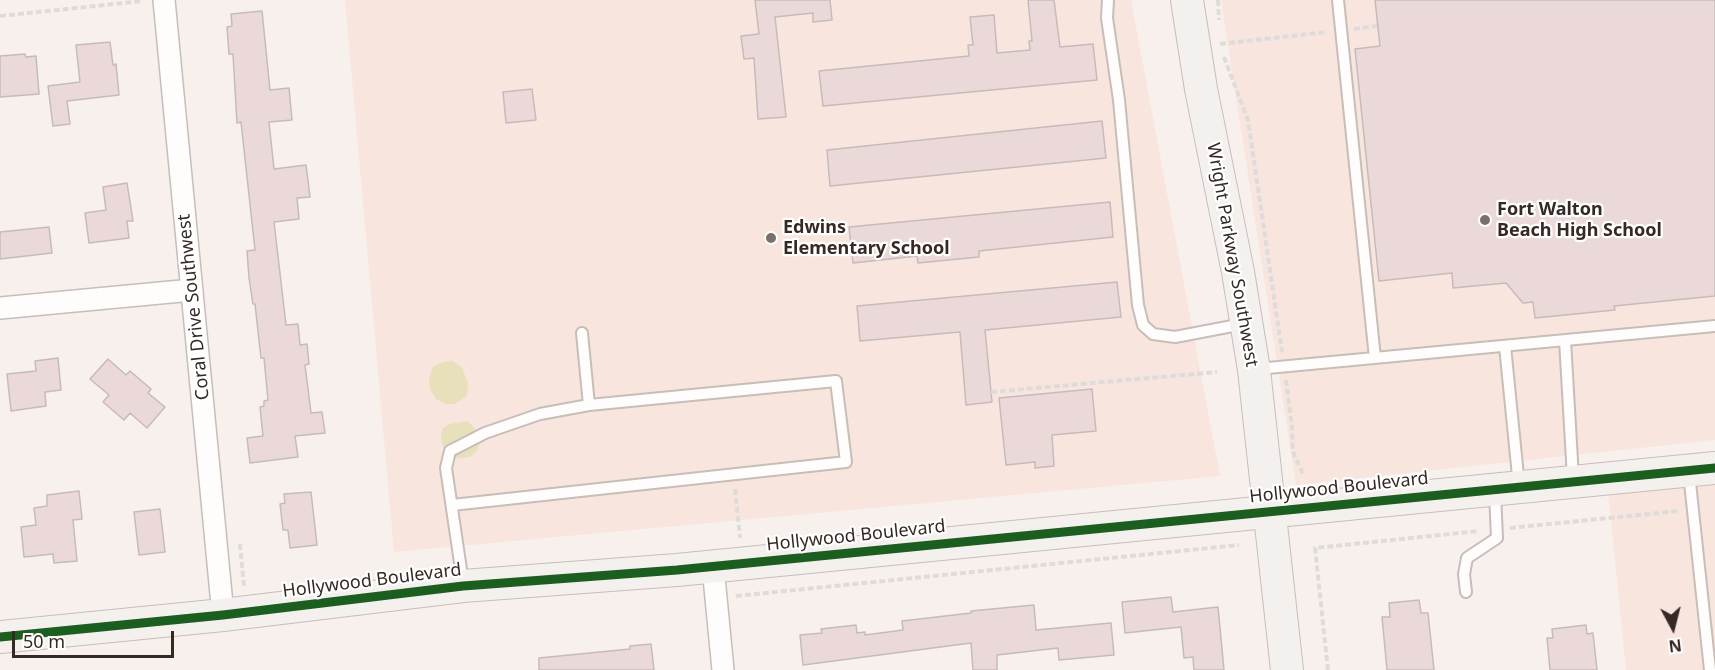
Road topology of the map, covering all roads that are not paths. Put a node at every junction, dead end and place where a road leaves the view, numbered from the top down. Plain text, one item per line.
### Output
1 (164, 0) edge
2 (1108, 0) edge
3 (1187, 0) edge
4 (1338, 0) edge
5 (192, 290) junction
6 (0, 309) edge
7 (1246, 323) junction
8 (1715, 326) edge
9 (582, 333) dead end
10 (1565, 340) junction
11 (1505, 346) junction
12 (1375, 358) junction
13 (1269, 368) junction
14 (589, 405) junction
15 (1702, 469) edge
16 (1573, 482) junction
17 (1507, 488) junction
18 (452, 505) junction
19 (1271, 511) junction
20 (728, 565) junction
21 (463, 586) junction
22 (1466, 592) dead end
23 (223, 615) junction
24 (0, 637) edge
25 (723, 670) edge
26 (1287, 670) edge
27 (1710, 670) edge

1 - 5 street, Coral Drive Southwest
2 - 7 lane
3 - 7 street, Wright Parkway Southwest
4 - 12 lane
5 - 6 street
5 - 23 street, Coral Drive Southwest
7 - 13 street, Wright Parkway Southwest
8 - 10 lane
9 - 14 lane
10 - 11 lane
10 - 16 lane
11 - 12 lane
11 - 17 lane
12 - 13 lane
13 - 19 street, Wright Parkway Southwest
14 - 18 lane
14 - 18 lane
15 - 16 street, Hollywood Boulevard
15 - 27 lane
16 - 17 street, Hollywood Boulevard
17 - 19 street, Hollywood Boulevard
17 - 22 lane
18 - 21 lane
19 - 20 street, Hollywood Boulevard
19 - 26 street, Wright Parkway Southwest
20 - 21 street, Hollywood Boulevard
20 - 25 street
21 - 23 street, Hollywood Boulevard
23 - 24 street, Hollywood Boulevard

